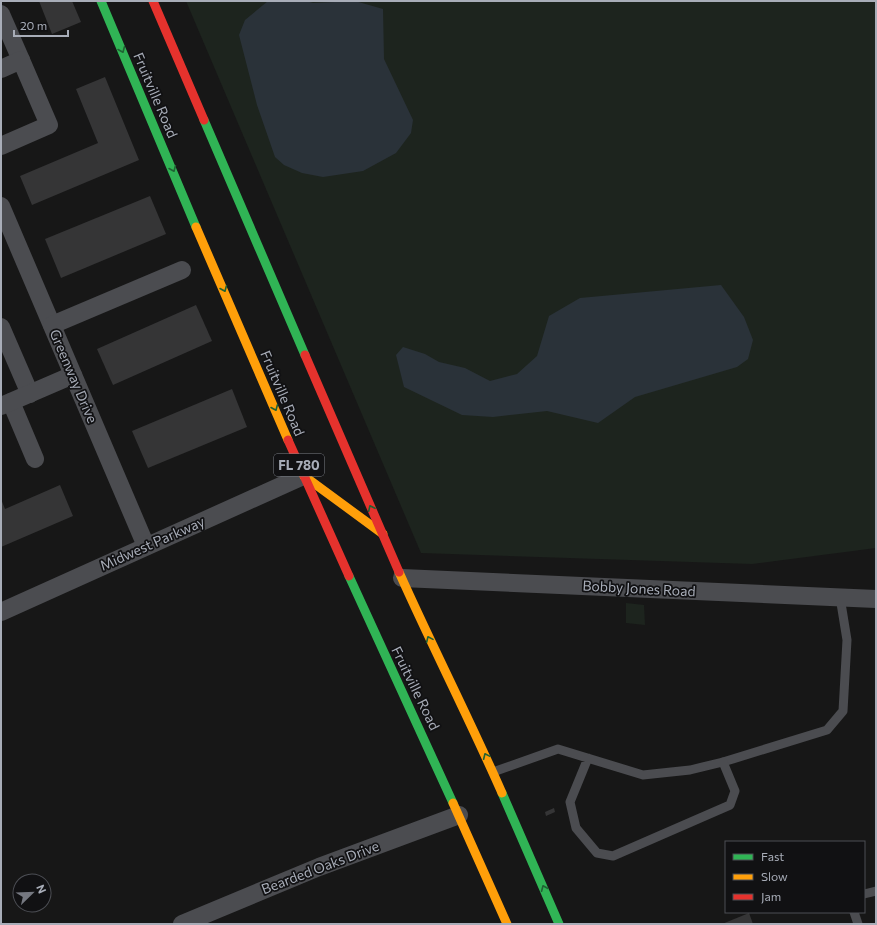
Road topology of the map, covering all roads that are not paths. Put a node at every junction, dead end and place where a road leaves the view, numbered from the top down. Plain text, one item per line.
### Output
1 (101, 1) edge
2 (153, 1) edge
3 (1, 14) edge
4 (21, 60) junction
5 (1, 69) edge
6 (1, 146) edge
7 (1, 206) edge
8 (182, 270) dead end
9 (52, 325) junction
10 (1, 326) edge
11 (73, 374) junction
12 (30, 394) junction
13 (6, 404) edge
14 (35, 458) dead end
15 (303, 476) junction
16 (384, 534) junction
17 (146, 546) junction
18 (402, 578) junction
19 (840, 597) junction
20 (876, 599) edge
21 (1, 612) edge
22 (588, 758) junction
23 (723, 762) junction
24 (493, 772) junction
25 (459, 815) junction
26 (876, 891) edge
27 (865, 894) edge
28 (854, 913) edge
29 (182, 924) edge
30 (507, 924) edge
31 (559, 924) edge
32 (858, 924) edge

1 -> 15 main road, Fruitville Road / FL 780
16 -> 2 main road, FL 780
3 - 4 street
4 - 5 street
4 - 6 street
7 - 9 street, Greenway Drive
8 - 9 street
9 - 11 street, Greenway Drive
10 - 12 street
11 - 12 street
11 - 17 street, Greenway Drive
12 - 13 street
13 - 14 street
15 - 16 main road
15 - 17 street, Midwest Parkway
15 - 25 main road, Fruitville Road / FL 780
16 - 18 main road, FL 780
17 - 21 street, Midwest Parkway
18 - 19 street, Bobby Jones Road
24 -> 18 main road, FL 780
19 - 20 street, Bobby Jones Road
19 - 23 lane
22 - 23 lane
22 - 23 lane
22 - 24 lane
31 -> 24 main road, FL 780
25 - 29 street, Bearded Oaks Drive
25 - 30 main road, Fruitville Road / FL 780
26 - 27 lane
28 - 32 lane

